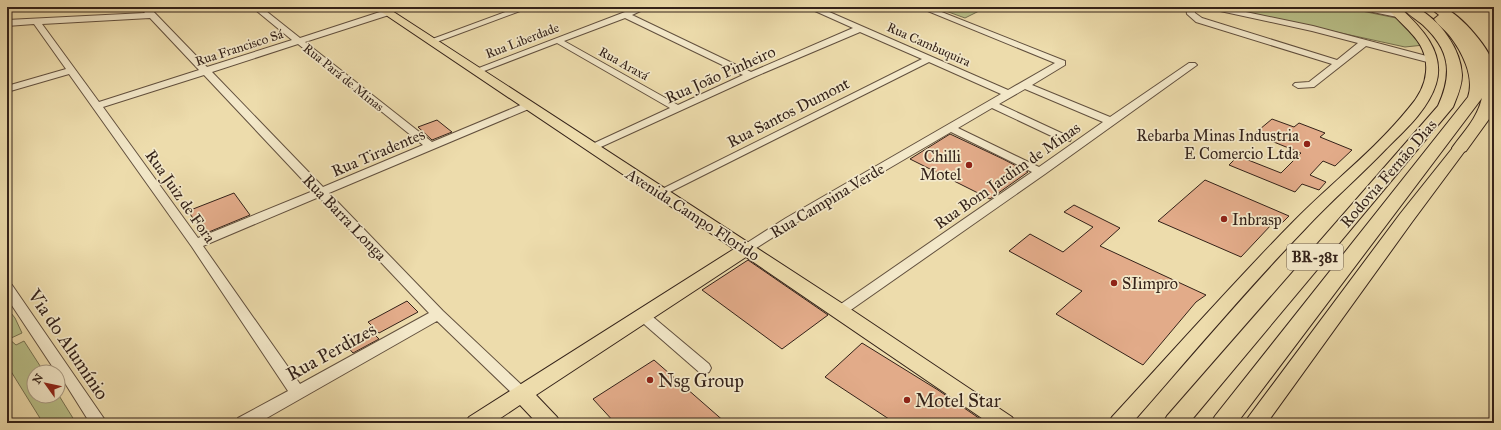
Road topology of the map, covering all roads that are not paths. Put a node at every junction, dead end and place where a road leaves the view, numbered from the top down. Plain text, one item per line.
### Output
1 (144, 7) edge
2 (256, 7) edge
3 (527, 7) edge
4 (645, 7) edge
5 (758, 7) edge
6 (841, 7) edge
7 (922, 7) edge
8 (1067, 7) edge
9 (1101, 7) edge
10 (1190, 7) edge
11 (1210, 7) edge
12 (1358, 7) edge
13 (1392, 7) edge
14 (1423, 7) edge
15 (1435, 7) edge
16 (816, 9) junction
17 (384, 10) edge
18 (1405, 11) edge
19 (152, 15) junction
20 (626, 15) junction
21 (36, 21) junction
22 (7, 23) edge
23 (861, 28) junction
24 (557, 40) junction
25 (299, 41) junction
26 (431, 41) junction
27 (1365, 42) junction
28 (1426, 44) junction
29 (1376, 45) junction
30 (929, 59) junction
31 (1432, 60) junction
32 (1338, 63) junction
33 (1192, 65) dead end
34 (72, 70) junction
35 (206, 71) junction
36 (476, 71) junction
37 (751, 75) junction
38 (1024, 85) junction
39 (1298, 85) dead end
40 (7, 89) edge
41 (1009, 94) junction
42 (992, 104) junction
43 (97, 106) junction
44 (527, 106) junction
45 (679, 109) junction
46 (1112, 122) junction
47 (951, 128) junction
48 (1066, 139) dead end
49 (431, 146) junction
50 (592, 148) junction
51 (1460, 148) joint
52 (1041, 172) junction
53 (322, 193) junction
54 (662, 193) junction
55 (196, 244) junction
56 (746, 249) junction
57 (7, 288) edge
58 (840, 310) junction
59 (438, 314) junction
60 (642, 315) junction
61 (704, 368) dead end
62 (297, 392) junction
63 (522, 394) junction
64 (99, 423) edge
65 (244, 423) edge
66 (476, 423) edge
67 (550, 423) edge
68 (1005, 423) edge
69 (1119, 423) edge
70 (1175, 423) edge
71 (1223, 423) edge
72 (1255, 423) edge

1 - 19 street, Rua Barra Longa
2 - 25 street, Rua Pará de Minas
3 - 26 street
4 - 20 street, Rua Liberdade
5 - 16 street
6 - 16 street
7 - 38 street, Rua Campina Verde
8 - 9 street
10 - 32 street
11 - 27 street
12 - 18 street
13 - 18 main road, BR-381
14 - 71 highway, Rodovia Fernão Dias / BR-381
15 - 51 highway
16 - 23 street, Rua Cambuquira
17 - 25 street, Rua Francisco Sá
17 - 26 main road, Avenida Campo Florido
18 - 28 main road, BR-381
18 - 70 highway, Rodovia Fernão Dias / BR-381
19 - 21 street
19 - 35 street, Rua Barra Longa
20 - 24 street, Rua Liberdade
20 - 37 street
21 - 22 street
21 - 34 street, Rua Juiz de Fora
23 - 30 street, Rua Cambuquira
23 - 37 street, Rua João Pinheiro
24 - 36 street, Rua Liberdade
24 - 45 street, Rua Araxá
25 - 35 street, Rua Francisco Sá
25 - 49 street, Rua Pará de Minas
26 - 36 main road, Avenida Campo Florido
27 - 29 street
27 - 32 street
28 - 29 street
28 - 31 main road, BR-381
29 - 31 street
30 - 41 street, Rua Cambuquira
30 - 54 street, Rua Santos Dumont
31 - 69 main road, BR-381
32 - 39 street
33 - 46 street, Rua Bom Jardim de Minas
34 - 40 street
34 - 43 street, Rua Juiz de Fora
35 - 43 street, Rua Francisco Sá
35 - 53 street, Rua Barra Longa
36 - 44 main road, Avenida Campo Florido
37 - 45 street, Rua João Pinheiro
38 - 41 street, Rua Campina Verde
38 - 46 street
41 - 42 street, Rua Campina Verde
42 - 47 street, Rua Campina Verde
42 - 48 street
43 - 55 street, Rua Juiz de Fora
44 - 49 street, Rua Tiradentes
44 - 50 main road, Avenida Campo Florido
45 - 50 street, Rua João Pinheiro
46 - 52 street, Rua Bom Jardim de Minas
47 - 52 street
47 - 56 street, Rua Campina Verde
49 - 53 street, Rua Tiradentes
50 - 54 main road, Avenida Campo Florido
51 - 72 main road, BR-381
52 - 58 street, Rua Bom Jardim de Minas
53 - 55 street, Rua Tiradentes
53 - 59 street, Rua Barra Longa
54 - 56 main road, Avenida Campo Florido
55 - 62 street, Rua Juiz de Fora
56 - 58 main road, Avenida Campo Florido
56 - 60 main road, Rua Campina Verde
57 - 64 street, Via do Alumínio
58 - 68 main road, Avenida Campo Florido
59 - 62 street, Rua Perdizes
59 - 63 street, Rua Barra Longa
60 - 61 street
60 - 63 main road, Rua Campina Verde
62 - 65 street, Rua Perdizes
63 - 66 main road, Rua Campina Verde
63 - 67 main road, Rua Barra Longa

